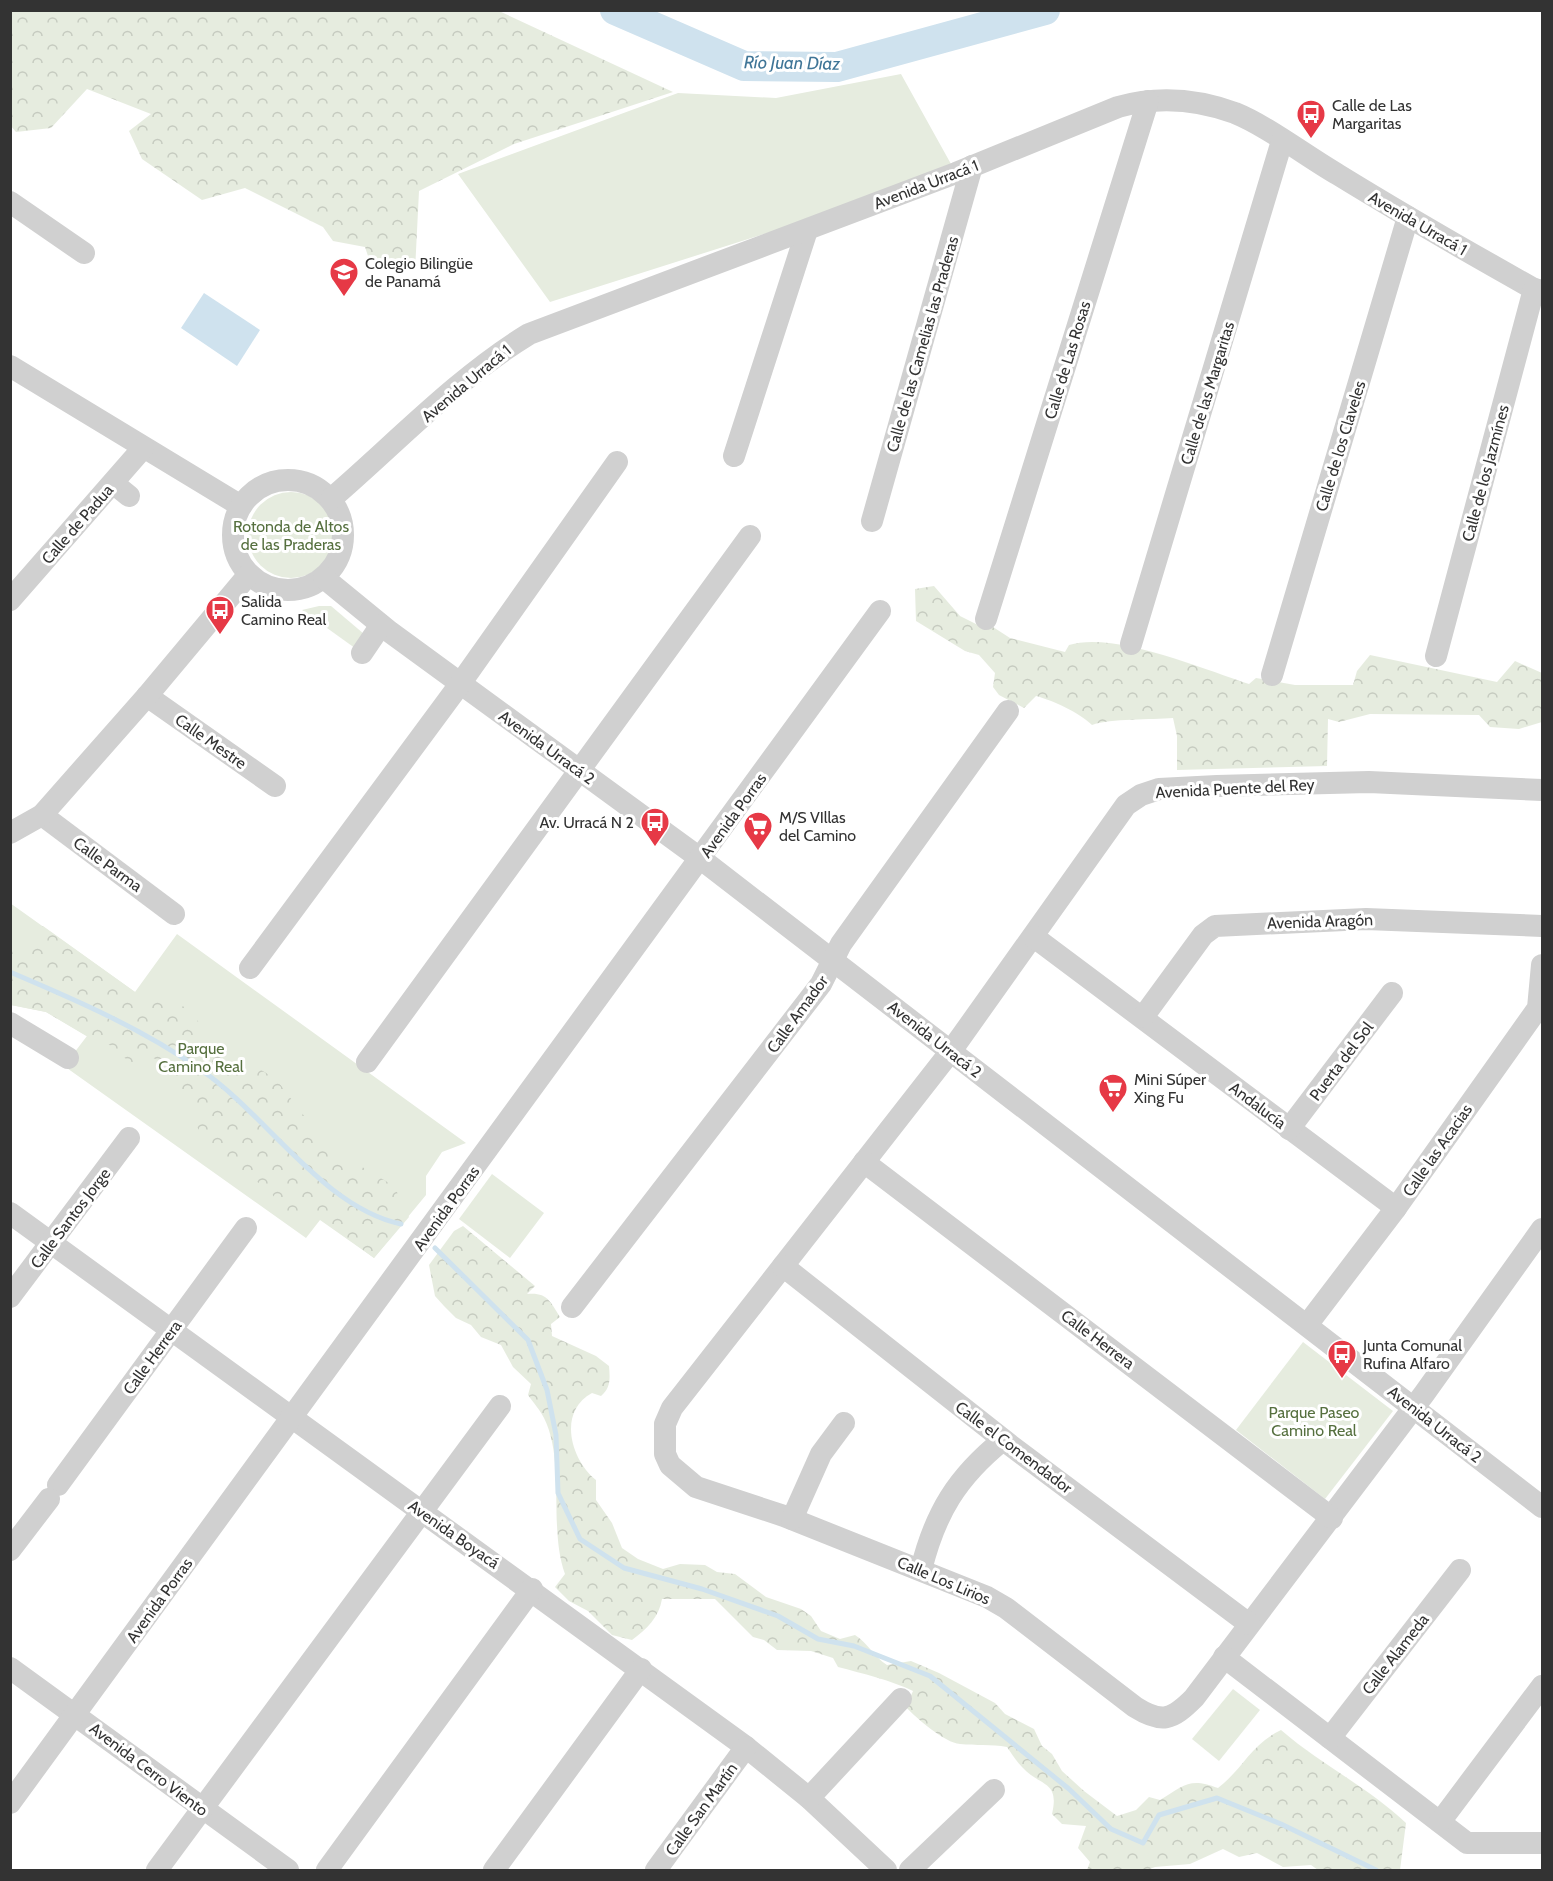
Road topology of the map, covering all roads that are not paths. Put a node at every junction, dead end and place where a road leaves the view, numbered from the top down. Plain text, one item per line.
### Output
1 (1148, 101) junction
2 (1282, 141) junction
3 (972, 166) junction
4 (10, 202) edge
5 (1408, 218) junction
6 (807, 230) junction
7 (84, 254) dead end
8 (1538, 290) edge
9 (10, 366) edge
10 (143, 447) junction
11 (734, 456) dead end
12 (617, 462) dead end
13 (331, 499) junction
14 (242, 506) junction
15 (872, 521) dead end
16 (750, 536) dead end
17 (249, 574) junction
18 (324, 578) junction
19 (10, 600) edge
20 (880, 611) dead end
21 (986, 619) dead end
22 (381, 625) junction
23 (1131, 644) dead end
24 (362, 653) dead end
25 (1436, 656) dead end
26 (1272, 675) dead end
27 (460, 684) junction
28 (147, 696) junction
29 (1008, 711) dead end
30 (580, 771) junction
31 (275, 786) dead end
32 (1542, 790) edge
33 (42, 815) junction
34 (10, 832) edge
35 (701, 859) junction
36 (174, 914) dead end
37 (1542, 926) edge
38 (1034, 937) junction
39 (834, 961) junction
40 (1542, 965) edge
41 (250, 968) dead end
42 (1392, 993) dead end
43 (1143, 1017) junction
44 (10, 1023) edge
45 (951, 1051) junction
46 (68, 1058) dead end
47 (367, 1062) dead end
48 (1289, 1128) junction
49 (129, 1138) dead end
50 (864, 1162) junction
51 (1396, 1208) junction
52 (10, 1213) edge
53 (246, 1228) dead end
54 (1542, 1229) edge
55 (52, 1242) junction
56 (783, 1266) junction
57 (10, 1297) edge
58 (572, 1307) dead end
59 (1307, 1325) junction
60 (173, 1329) junction
61 (500, 1406) dead end
62 (1414, 1407) junction
63 (293, 1417) junction
64 (844, 1423) dead end
65 (1003, 1440) junction
66 (1542, 1507) edge
67 (422, 1511) junction
68 (792, 1518) junction
69 (1332, 1518) junction
70 (10, 1550) edge
71 (921, 1570) junction
72 (1460, 1570) dead end
73 (532, 1589) junction
74 (1249, 1624) junction
75 (1224, 1657) junction
76 (10, 1668) edge
77 (641, 1669) junction
78 (1542, 1686) edge
79 (901, 1699) dead end
80 (75, 1714) junction
81 (1330, 1737) junction
82 (746, 1747) junction
83 (994, 1790) dead end
84 (809, 1798) junction
85 (10, 1803) edge
86 (203, 1809) junction
87 (1440, 1822) junction
88 (1542, 1843) edge
89 (158, 1870) edge
90 (288, 1870) edge
91 (327, 1870) edge
92 (494, 1870) edge
93 (656, 1870) edge
94 (886, 1870) edge
95 (910, 1870) edge

1 - 2 street, Avenida Urracá 1
1 - 3 street, Avenida Urracá 1
1 - 21 street, Calle de Las Rosas
2 - 5 street, Avenida Urracá 1
2 - 23 street, Calle de las Margaritas
3 - 6 street, Avenida Urracá 1
3 - 15 street, Calle de las Camelias las Praderas
4 - 7 street
5 - 8 street, Avenida Urracá 1
5 - 26 street, Calle de los Claveles
6 - 11 street
6 - 13 street, Avenida Urracá 1
8 - 25 street, Calle de los Jazmínes
9 - 10 street
10 - 14 street
10 - 19 street, Calle de Padua
12 - 27 street
13 - 14 street
13 - 18 street
14 - 17 street
16 - 30 street
17 - 18 street
17 - 28 street
18 - 22 street, Avenida Urracá 2
20 - 35 street, Avenida Porras
22 - 24 street
22 - 27 street, Avenida Urracá 2
27 - 30 street, Avenida Urracá 2
27 - 41 street
28 - 31 street, Calle Mestre
28 - 33 street
29 - 39 street, Calle Amador
30 - 35 street, Avenida Urracá 2
30 - 47 street
32 - 38 street, Avenida Puente del Rey
33 - 34 street
33 - 36 street, Calle Parma
35 - 39 street, Avenida Urracá 2
35 - 63 street, Avenida Porras
37 - 43 street, Avenida Aragón
38 - 43 street, Andalucía
38 - 45 street, Avenida Puente del Rey
39 - 45 street, Avenida Urracá 2
39 - 58 street, Calle Amador
40 - 51 street, Calle las Acacias
42 - 48 street, Puerta del Sol
43 - 48 street, Andalucía
44 - 46 street
45 - 50 street, Calle Los Lirios
45 - 59 street, Avenida Urracá 2
48 - 51 street, Andalucía
49 - 55 street, Calle Santos Jorge
50 - 56 street, Calle Los Lirios
50 - 69 street, Calle Herrera
51 - 59 street, Calle las Acacias
52 - 55 street, Avenida Boyacá
53 - 60 street, Calle Herrera
54 - 62 street, Calle Los Lirios
55 - 57 street, Calle Santos Jorge
55 - 60 street, Avenida Boyacá
56 - 65 street, Calle el Comendador
56 - 68 street, Calle Los Lirios
59 - 62 street, Avenida Urracá 2
60 - 63 street, Avenida Boyacá
60 - 70 street, Calle Herrera
61 - 67 street
62 - 66 street, Avenida Urracá 2
62 - 69 street, Calle Los Lirios
63 - 67 street, Avenida Boyacá
63 - 80 street, Avenida Porras
64 - 68 street
65 - 71 street
65 - 74 street, Calle el Comendador
67 - 73 street, Avenida Boyacá
67 - 86 street
68 - 71 street, Calle Los Lirios
69 - 74 street, Calle Los Lirios
71 - 75 street, Calle Los Lirios
72 - 81 street, Calle Alameda
73 - 77 street, Avenida Boyacá
73 - 91 street
74 - 75 street, Calle Los Lirios
75 - 81 street
76 - 80 street, Avenida Cerro Viento
77 - 82 street, Avenida Boyacá
77 - 92 street
78 - 87 street
79 - 84 street
80 - 85 street, Avenida Porras
80 - 86 street, Avenida Cerro Viento
81 - 87 street
82 - 84 street, Avenida Boyacá
82 - 93 street, Calle San Martín
83 - 95 street
84 - 94 street, Avenida Boyacá
86 - 89 street
86 - 90 street, Avenida Cerro Viento
87 - 88 street

